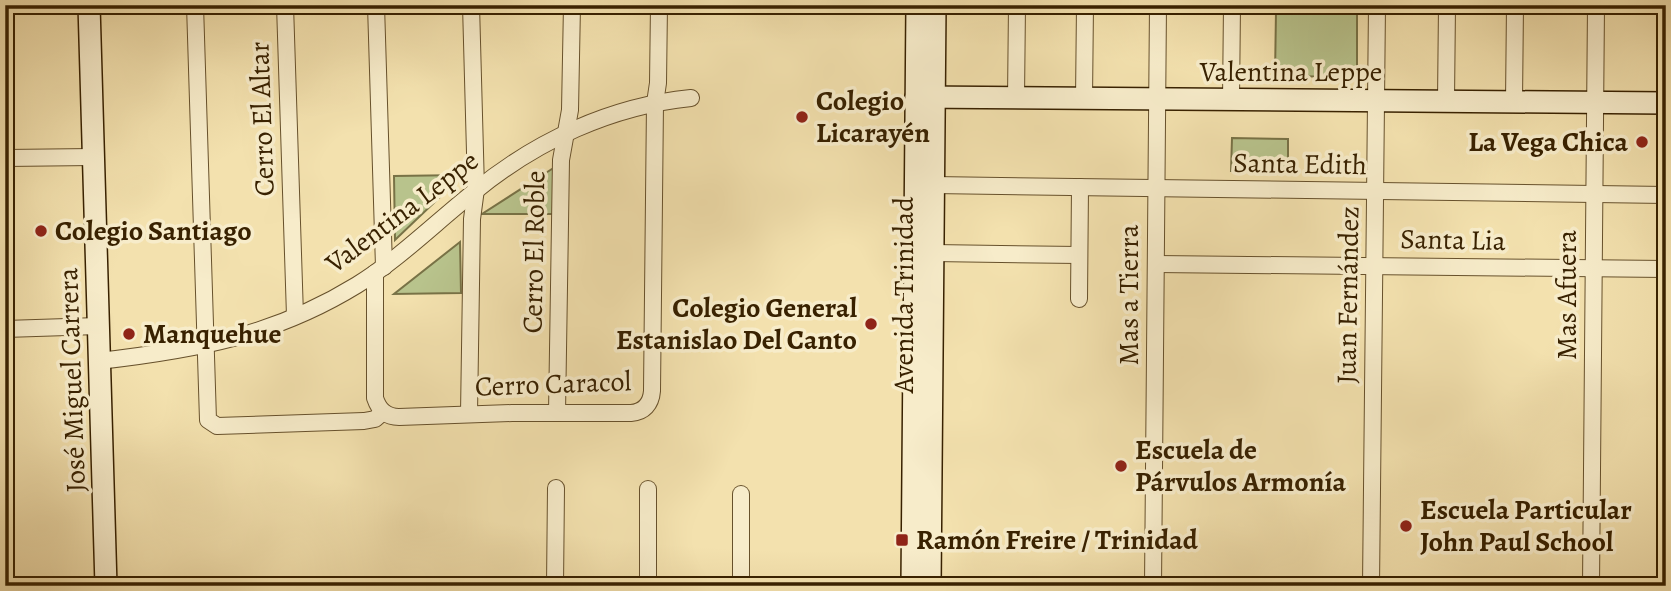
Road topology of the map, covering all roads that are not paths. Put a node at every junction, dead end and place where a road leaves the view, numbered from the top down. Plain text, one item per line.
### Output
1 (89, 5) edge
2 (195, 5) edge
3 (285, 5) edge
4 (376, 5) edge
5 (471, 5) edge
6 (572, 5) edge
7 (659, 5) edge
8 (917, 5) edge
9 (935, 5) edge
10 (1017, 5) edge
11 (1085, 5) edge
12 (1158, 5) edge
13 (1232, 5) edge
14 (1377, 5) edge
15 (1447, 5) edge
16 (1515, 5) edge
17 (1596, 5) edge
18 (925, 97) junction
19 (691, 98) dead end
20 (1016, 98) junction
21 (1084, 99) junction
22 (1157, 99) junction
23 (1231, 100) junction
24 (1376, 101) junction
25 (1447, 102) junction
26 (1514, 102) junction
27 (655, 103) junction
28 (1595, 103) junction
29 (1666, 103) edge
30 (566, 134) junction
31 (93, 157) junction
32 (5, 158) edge
33 (933, 185) junction
34 (1080, 187) junction
35 (1157, 188) junction
36 (477, 189) junction
37 (1375, 191) junction
38 (1594, 194) junction
39 (1666, 195) edge
40 (933, 253) junction
41 (1079, 255) junction
42 (1156, 264) junction
43 (1374, 266) junction
44 (1594, 268) junction
45 (1666, 269) edge
46 (379, 270) junction
47 (1079, 299) dead end
48 (295, 316) junction
49 (98, 326) junction
50 (5, 329) edge
51 (205, 346) junction
52 (99, 361) junction
53 (383, 412) junction
54 (558, 413) junction
55 (469, 414) junction
56 (556, 488) dead end
57 (648, 489) dead end
58 (741, 494) dead end
59 (107, 586) edge
60 (555, 586) edge
61 (648, 586) edge
62 (741, 586) edge
63 (912, 586) edge
64 (930, 586) edge
65 (980, 586) edge
66 (1153, 586) edge
67 (1371, 586) edge
68 (1591, 586) edge

1 - 31 street, José Miguel Carrera
2 - 51 street
3 - 48 street, Cerro El Altar
4 - 46 street
5 - 36 street
6 - 30 street, Cerro El Roble
7 - 27 street, Cerro Caracol
8 - 18 street, Avenida Trinidad
9 - 18 street, Avenida Trinidad
10 - 20 street
11 - 21 street
12 - 22 street, Mas a Tierra
13 - 23 street
14 - 24 street, Juan Fernández
15 - 25 street
16 - 26 street
17 - 28 street, Mas Afuera
18 - 20 street, Valentina Leppe
18 - 33 street, Avenida Trinidad
18 - 63 street, Avenida Trinidad
19 - 27 street, Valentina Leppe
20 - 21 street, Valentina Leppe
21 - 22 street, Valentina Leppe
22 - 23 street, Valentina Leppe
22 - 35 street, Mas a Tierra
23 - 24 street, Valentina Leppe
24 - 25 street, Valentina Leppe
24 - 37 street, Juan Fernández
25 - 26 street, Valentina Leppe
26 - 28 street, Valentina Leppe
27 - 30 street, Valentina Leppe
27 - 54 street, Cerro Caracol
28 - 29 street, Valentina Leppe
28 - 38 street, Mas Afuera
30 - 36 street, Valentina Leppe
30 - 54 street, Cerro El Roble
31 - 32 street
31 - 49 street, José Miguel Carrera
33 - 34 street, Santa Edith
33 - 40 street, Avenida Trinidad
34 - 35 street, Santa Edith
34 - 41 street
35 - 37 street, Santa Edith
35 - 42 street, Mas a Tierra
36 - 46 street, Valentina Leppe
36 - 55 street
37 - 38 street, Santa Edith
37 - 43 street, Juan Fernández
38 - 39 street, Santa Edith
38 - 44 street, Mas Afuera
40 - 41 street
40 - 64 street, Avenida Trinidad
41 - 47 street
42 - 43 street, Santa Lia
42 - 66 street, Mas a Tierra
43 - 44 street, Santa Lia
43 - 67 street, Juan Fernández
44 - 45 street, Santa Lia
44 - 68 street, Mas Afuera
46 - 48 street, Valentina Leppe
46 - 53 street
48 - 51 street, Valentina Leppe
49 - 50 street
49 - 52 street, José Miguel Carrera
51 - 52 street, Valentina Leppe
51 - 53 street
52 - 59 street, José Miguel Carrera
53 - 55 street, Cerro Caracol
54 - 55 street, Cerro Caracol
56 - 60 street
57 - 61 street
58 - 62 street
64 - 65 street

